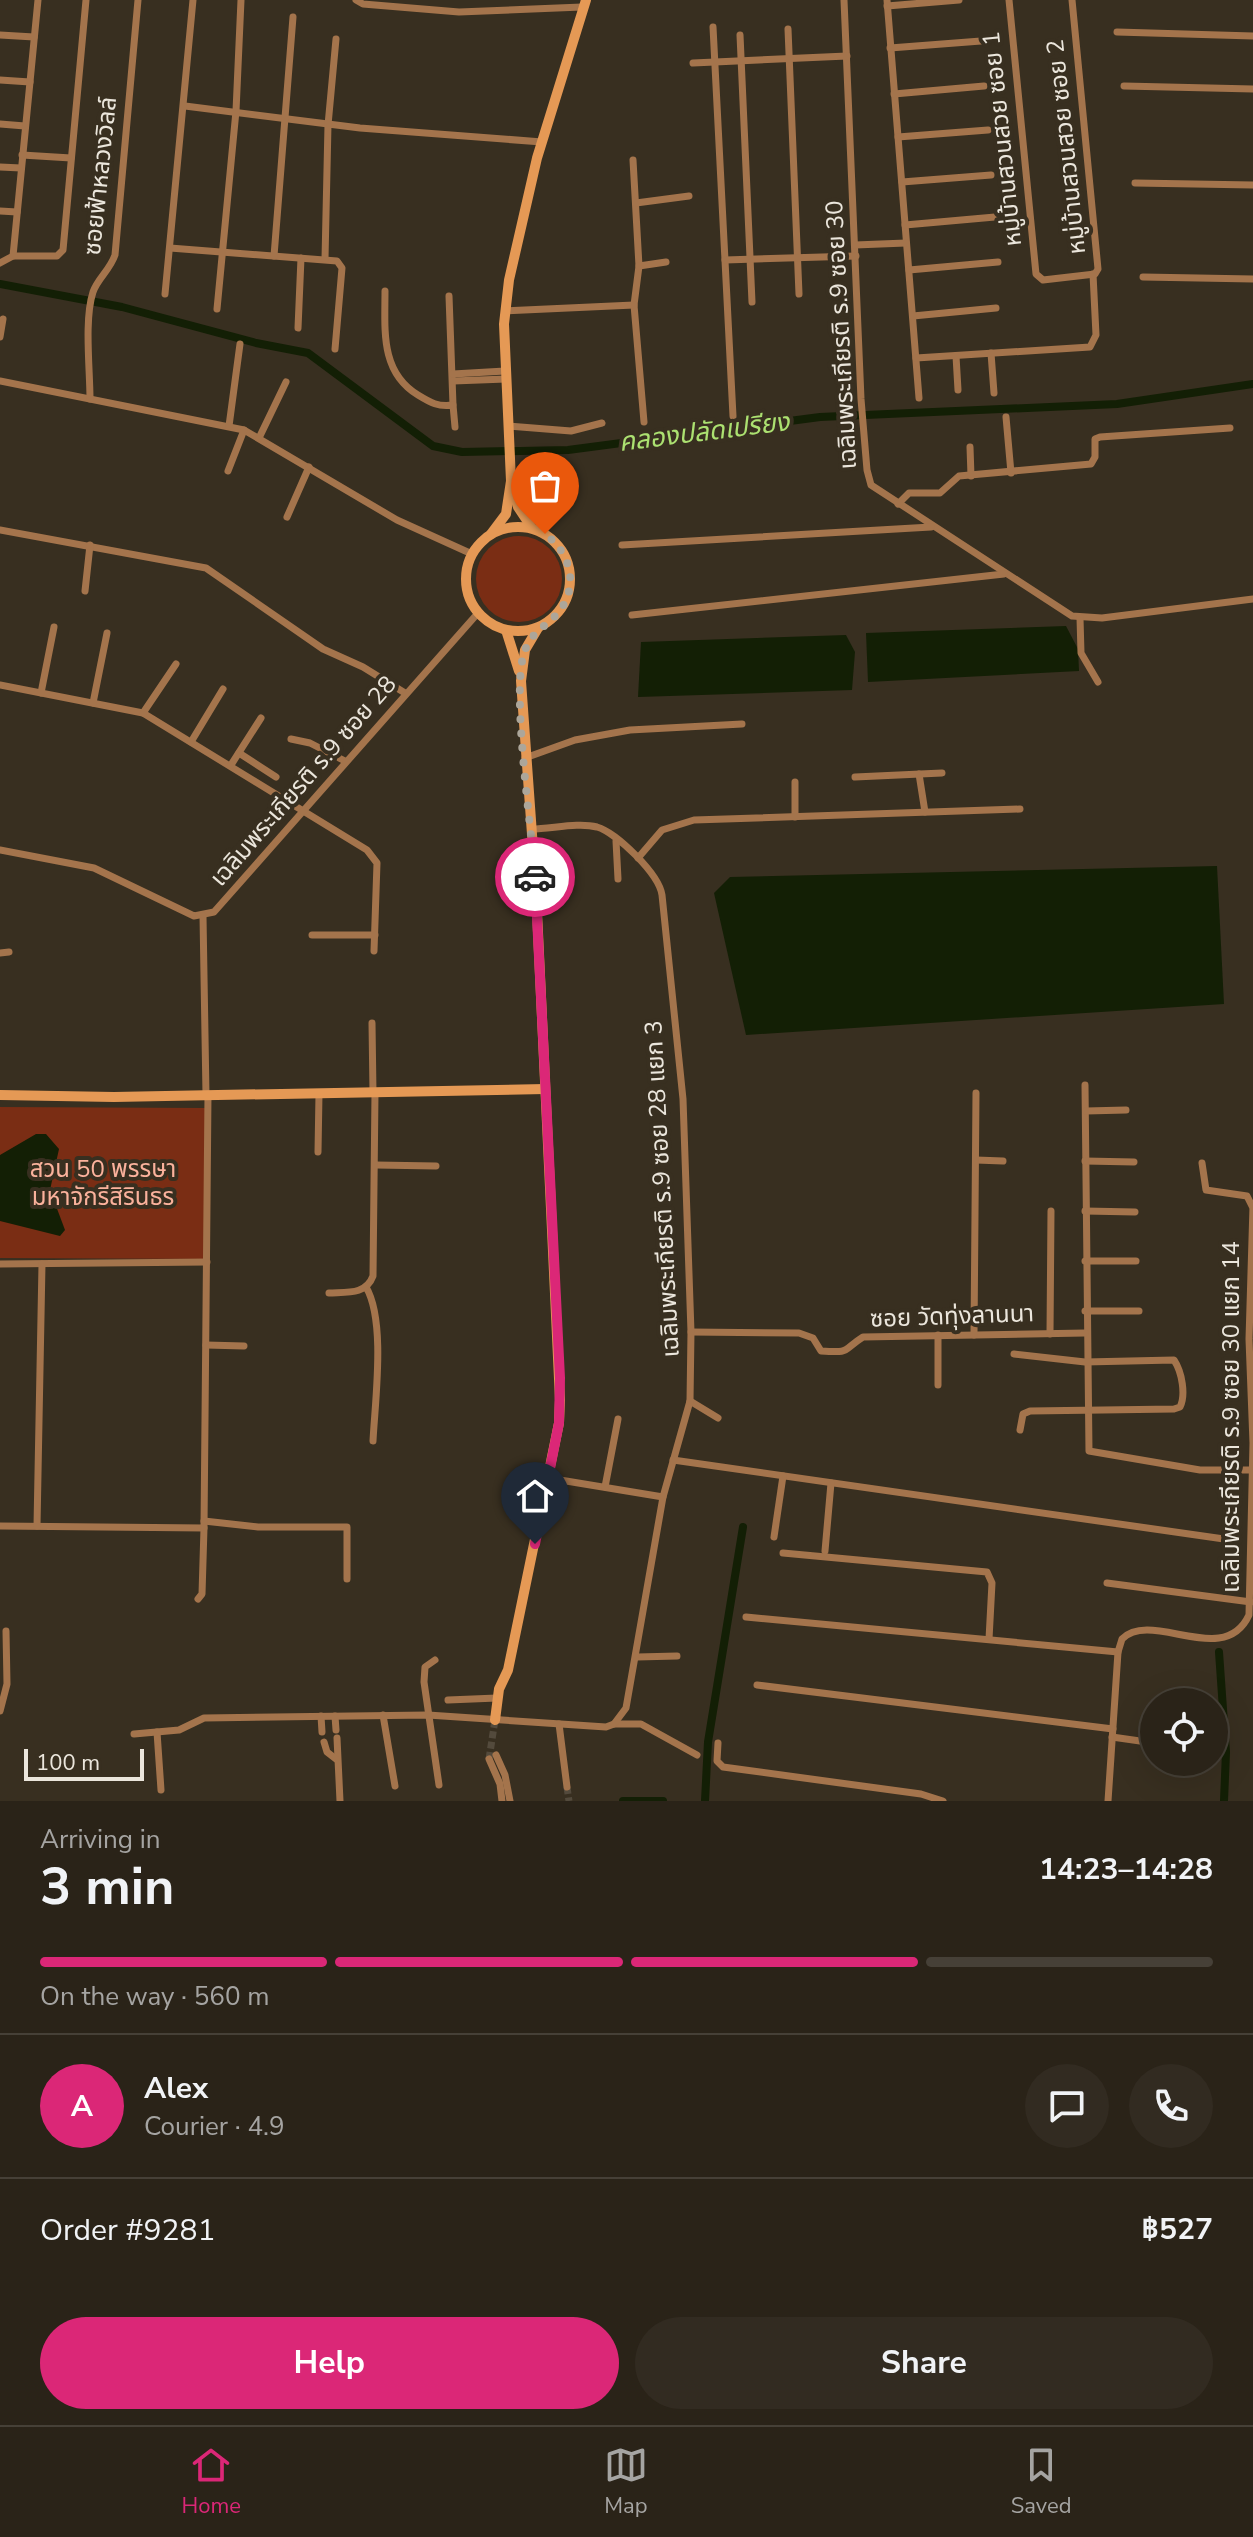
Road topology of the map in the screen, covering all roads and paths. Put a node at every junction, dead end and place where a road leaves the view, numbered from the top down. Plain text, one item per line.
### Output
1 (38, 0) edge
2 (86, 0) edge
3 (138, 0) edge
4 (193, 0) edge
5 (241, 0) edge
6 (356, 0) edge
7 (844, 0) edge
8 (959, 0) edge
9 (1009, 0) edge
10 (1072, 0) edge
11 (584, 3) edge
12 (887, 3) edge
13 (293, 17) dead end
14 (713, 27) dead end
15 (788, 29) dead end
16 (1117, 32) dead end
17 (0, 35) edge
18 (740, 35) dead end
19 (1253, 36) edge
20 (34, 37) junction
21 (336, 39) dead end
22 (981, 41) dead end
23 (890, 48) junction
24 (847, 56) junction
25 (789, 58) junction
26 (741, 60) junction
27 (715, 62) junction
28 (693, 63) dead end
29 (0, 80) edge
30 (30, 82) junction
31 (984, 86) dead end
32 (1124, 86) dead end
33 (1253, 89) edge
34 (894, 94) junction
35 (185, 106) junction
36 (236, 111) junction
37 (285, 117) junction
38 (0, 124) edge
39 (328, 125) junction
40 (25, 126) junction
41 (988, 130) dead end
42 (898, 137) junction
43 (542, 142) junction
44 (22, 155) junction
45 (71, 158) junction
46 (633, 160) dead end
47 (0, 167) edge
48 (21, 168) junction
49 (991, 175) dead end
50 (902, 182) junction
51 (1135, 183) dead end
52 (1253, 185) edge
53 (689, 196) dead end
54 (636, 203) junction
55 (0, 211) edge
56 (17, 212) junction
57 (995, 217) dead end
58 (905, 225) junction
59 (906, 243) junction
60 (855, 245) junction
61 (170, 248) junction
62 (222, 253) junction
63 (13, 256) junction
64 (274, 256) junction
65 (856, 256) junction
66 (301, 258) junction
67 (798, 258) junction
68 (325, 259) junction
69 (725, 260) junction
70 (750, 260) junction
71 (666, 262) dead end
72 (998, 262) dead end
73 (0, 263) edge
74 (639, 266) junction
75 (909, 270) junction
76 (1036, 274) joint
77 (1093, 274) junction
78 (1143, 277) dead end
79 (1253, 279) edge
80 (385, 291) dead end
81 (165, 294) dead end
82 (799, 294) dead end
83 (449, 296) dead end
84 (752, 302) dead end
85 (634, 305) junction
86 (996, 308) dead end
87 (217, 309) dead end
88 (505, 311) junction
89 (913, 316) junction
90 (3, 319) dead end
91 (298, 328) dead end
92 (0, 337) edge
93 (240, 344) dead end
94 (335, 349) dead end
95 (991, 353) junction
96 (956, 356) junction
97 (916, 358) junction
98 (506, 375) junction
99 (453, 377) junction
100 (0, 381) edge
101 (286, 382) dead end
102 (958, 390) dead end
103 (994, 393) dead end
104 (919, 398) dead end
105 (90, 399) junction
106 (453, 405) junction
107 (733, 416) dead end
108 (1006, 417) dead end
109 (644, 422) dead end
110 (602, 423) dead end
111 (229, 426) junction
112 (455, 427) dead end
113 (1230, 428) dead end
114 (244, 430) junction
115 (508, 432) junction
116 (259, 438) junction
117 (970, 447) dead end
118 (309, 467) junction
119 (228, 471) dead end
120 (1011, 473) junction
121 (971, 476) junction
122 (511, 481) junction
123 (898, 504) junction
124 (287, 517) dead end
125 (934, 527) junction
126 (532, 528) junction
127 (0, 530) edge
128 (491, 534) junction
129 (90, 545) junction
130 (622, 545) dead end
131 (472, 554) junction
132 (1004, 574) junction
133 (85, 591) dead end
134 (1253, 599) edge
135 (478, 613) junction
136 (632, 615) dead end
137 (1080, 618) junction
138 (54, 627) dead end
139 (538, 628) junction
140 (506, 630) junction
141 (107, 633) dead end
142 (176, 664) dead end
143 (521, 681) junction
144 (1098, 682) dead end
145 (0, 685) edge
146 (223, 689) dead end
147 (41, 693) junction
148 (405, 693) junction
149 (93, 703) junction
150 (143, 713) junction
151 (261, 718) dead end
152 (742, 724) dead end
153 (291, 739) dead end
154 (191, 742) junction
155 (239, 753) junction
156 (525, 758) junction
157 (345, 761) junction
158 (231, 765) junction
159 (942, 773) dead end
160 (919, 774) junction
161 (276, 777) dead end
162 (855, 777) dead end
163 (795, 782) dead end
164 (304, 809) junction
165 (1020, 809) dead end
166 (925, 812) junction
167 (795, 817) junction
168 (532, 829) junction
169 (616, 841) junction
170 (0, 850) edge
171 (638, 858) junction
172 (618, 879) dead end
173 (203, 916) junction
174 (312, 935) dead end
175 (375, 935) junction
176 (374, 951) dead end
177 (9, 952) dead end
178 (0, 953) edge
179 (372, 1023) dead end
180 (1085, 1085) dead end
181 (545, 1089) junction
182 (374, 1093) junction
183 (976, 1093) dead end
184 (319, 1094) junction
185 (0, 1095) edge
186 (207, 1095) junction
187 (1126, 1110) dead end
188 (1086, 1111) junction
189 (318, 1152) dead end
190 (976, 1160) junction
191 (1003, 1161) dead end
192 (1085, 1161) junction
193 (1134, 1162) dead end
194 (1202, 1163) dead end
195 (376, 1165) junction
196 (436, 1166) dead end
197 (1252, 1206) edge
198 (1051, 1211) dead end
199 (1085, 1211) junction
200 (1135, 1212) dead end
201 (1085, 1261) junction
202 (1136, 1261) dead end
203 (207, 1262) junction
204 (0, 1264) edge
205 (42, 1264) junction
206 (366, 1287) junction
207 (329, 1293) dead end
208 (1085, 1311) junction
209 (1139, 1311) dead end
210 (691, 1332) junction
211 (1085, 1333) junction
212 (1050, 1334) junction
213 (938, 1335) junction
214 (974, 1335) junction
215 (1251, 1340) edge
216 (206, 1345) junction
217 (244, 1346) dead end
218 (1014, 1354) dead end
219 (1085, 1362) junction
220 (938, 1385) dead end
221 (690, 1401) junction
222 (1086, 1409) junction
223 (718, 1418) dead end
224 (618, 1419) dead end
225 (1020, 1430) dead end
226 (373, 1441) dead end
227 (673, 1460) junction
228 (1253, 1470) edge
229 (783, 1476) junction
230 (548, 1478) junction
231 (831, 1483) junction
232 (605, 1487) junction
233 (663, 1497) junction
234 (204, 1525) junction
235 (0, 1526) edge
236 (37, 1526) junction
237 (774, 1537) dead end
238 (1224, 1539) dead end
239 (825, 1551) dead end
240 (783, 1553) dead end
241 (347, 1579) dead end
242 (1107, 1583) dead end
243 (198, 1599) dead end
244 (1252, 1604) edge
245 (746, 1617) dead end
246 (6, 1631) dead end
247 (989, 1639) junction
248 (1118, 1652) junction
249 (677, 1656) dead end
250 (637, 1657) junction
251 (435, 1660) dead end
252 (757, 1685) dead end
253 (497, 1698) junction
254 (448, 1700) dead end
255 (0, 1711) edge
256 (383, 1715) junction
257 (428, 1715) junction
258 (321, 1716) junction
259 (335, 1716) junction
260 (495, 1720) junction
261 (559, 1724) junction
262 (614, 1724) junction
263 (157, 1732) junction
264 (322, 1732) dead end
265 (1112, 1733) junction
266 (134, 1734) dead end
267 (1140, 1740) edge
268 (324, 1742) dead end
269 (718, 1743) dead end
270 (697, 1755) dead end
271 (492, 1757) tunnel mouth
272 (336, 1759) junction
273 (439, 1785) dead end
274 (395, 1786) dead end
275 (567, 1787) tunnel mouth
276 (161, 1790) dead end
277 (505, 1798) edge
278 (340, 1801) edge
279 (943, 1801) edge
280 (1108, 1801) edge

1 - 20 street
2 - 45 street
3 - 105 street, ซอยฟ้าหลวงวิลล์
4 - 35 street
5 - 36 street
6 - 11 street
7 - 24 street, เฉลิมพระเกียรติ ร.9 ซอย 30
8 - 12 street
9 - 76 street, หมู่บ้านสวนสวย ซอย 1
10 - 77 street, หมู่บ้านสวนสวย ซอย 2
11 - 43 main road
12 - 23 street
13 - 37 street
14 - 27 street
15 - 25 street
16 - 19 street
17 - 20 street
18 - 26 street
20 - 30 street
21 - 39 street
22 - 23 street
23 - 34 street
24 - 25 street
24 - 60 street, เฉลิมพระเกียรติ ร.9 ซอย 30
25 - 26 street
25 - 67 street
26 - 27 street
26 - 70 street
27 - 28 street
27 - 69 street
29 - 30 street
30 - 40 street
31 - 34 street
32 - 33 street
34 - 42 street
35 - 36 street
35 - 61 street
36 - 37 street
36 - 62 street
37 - 39 street
37 - 64 street
38 - 40 street
39 - 43 street
39 - 68 street
40 - 44 street
41 - 42 street
42 - 50 street
43 - 88 main road
44 - 45 street
44 - 48 street
45 - 63 street
46 - 54 street
47 - 48 street
48 - 56 street
49 - 50 street
50 - 58 street
51 - 52 street
53 - 54 street
54 - 74 street
55 - 56 street
56 - 63 street
57 - 58 street
58 - 59 street
59 - 60 street
59 - 75 street
60 - 65 street, เฉลิมพระเกียรติ ร.9 ซอย 30
61 - 62 street
61 - 81 street
62 - 64 street
62 - 87 street
63 - 73 street
64 - 66 street
65 - 67 street
65 - 123 street, เฉลิมพระเกียรติ ร.9 ซอย 30
66 - 68 street
66 - 91 street
67 - 70 street
67 - 82 street
68 - 94 street
69 - 70 street
69 - 107 street
70 - 84 street
71 - 74 street
72 - 75 street
74 - 85 street
75 - 89 street
76 - 77 street, หมู่บ้านสวนสวย ซอย 2
77 - 95 street
78 - 79 street
80 - 106 street
83 - 99 street
85 - 88 street
85 - 109 street
86 - 89 street
88 - 98 main road
89 - 97 street
90 - 92 street
93 - 111 street
95 - 96 street
95 - 103 street
96 - 97 street
96 - 102 street
97 - 104 street
98 - 99 street
98 - 115 main road
99 - 106 street
100 - 105 street
101 - 116 street
105 - 111 street
106 - 112 street
108 - 120 street
110 - 115 street
111 - 114 street
113 - 120 street
114 - 116 street
114 - 119 street
115 - 122 main road
116 - 118 street
117 - 121 street
118 - 124 street
118 - 131 street
120 - 121 street
121 - 123 street
122 - 126 main road
122 - 128 main road
123 - 125 street, เฉลิมพระเกียรติ ร.9 ซอย 30
125 - 130 street
125 - 132 street, เฉลิมพระเกียรติ ร.9 ซอย 30
126 - 128 main road
126 - 139 main road
127 - 129 street
128 - 131 main road
129 - 133 street
129 - 148 street
131 - 135 main road
132 - 136 street
132 - 137 street, เฉลิมพระเกียรติ ร.9 ซอย 30
134 - 137 street
135 - 140 main road
135 - 148 street, เฉลิมพระเกียรติ ร.9 ซอย 28
137 - 144 street
138 - 147 street
139 - 140 main road
139 - 143 main road
140 - 143 main road
141 - 149 street
142 - 150 street
143 - 156 main road
145 - 147 street
146 - 154 street
147 - 149 street
148 - 157 street, เฉลิมพระเกียรติ ร.9 ซอย 28
149 - 150 street
150 - 154 street
151 - 155 street
152 - 156 street
153 - 157 street
154 - 158 street
155 - 158 street
155 - 161 street
156 - 168 main road
157 - 164 street, เฉลิมพระเกียรติ ร.9 ซอย 28
158 - 164 street
159 - 160 street
160 - 162 street
160 - 166 street
163 - 167 street
164 - 173 street, เฉลิมพระเกียรติ ร.9 ซอย 28
164 - 175 street
165 - 166 street
166 - 167 street
167 - 171 street
168 - 169 street, เฉลิมพระเกียรติ ร.9 ซอย 28 แยก 3
168 - 181 main road
169 - 171 street, เฉลิมพระเกียรติ ร.9 ซอย 28 แยก 3
169 - 172 street
170 - 173 street, เฉลิมพระเกียรติ ร.9 ซอย 28
171 - 210 street, เฉลิมพระเกียรติ ร.9 ซอย 28 แยก 3
173 - 186 street
174 - 175 street
175 - 176 street
177 - 178 street
179 - 182 street
180 - 188 street
181 - 182 main road
181 - 230 main road
182 - 184 main road
182 - 195 street
183 - 190 street
184 - 186 main road
184 - 189 street
185 - 186 main road
186 - 203 street
187 - 188 street
188 - 192 street
190 - 191 street
190 - 214 street
192 - 193 street
192 - 199 street
194 - 197 street
195 - 196 street
195 - 206 street
197 - 215 street, เฉลิมพระเกียรติ ร.9 ซอย 30 แยก 14
198 - 212 street
199 - 200 street
199 - 201 street
201 - 202 street
201 - 208 street
203 - 205 street
203 - 216 street
204 - 205 street
205 - 236 street
206 - 207 street
206 - 226 street
208 - 209 street
208 - 211 street
210 - 213 street, ซอย วัดทุ่งลานนา
210 - 221 street, เฉลิมพระเกียรติ ร.9 ซอย 28 แยก 3
211 - 212 street, ซอย วัดทุ่งลานนา
211 - 219 street
212 - 214 street, ซอย วัดทุ่งลานนา
213 - 214 street, ซอย วัดทุ่งลานนา
213 - 220 street
215 - 228 street, เฉลิมพระเกียรติ ร.9 ซอย 30 แยก 14
216 - 217 street
216 - 234 street
218 - 219 street
219 - 222 street
219 - 222 street
221 - 223 street
221 - 227 street, เฉลิมพระเกียรติ ร.9 ซอย 28 แยก 3
222 - 225 street
222 - 228 street
224 - 232 street
227 - 229 street
227 - 233 street, เฉลิมพระเกียรติ ร.9 ซอย 28 แยก 3
228 - 244 street, เฉลิมพระเกียรติ ร.9 ซอย 30 แยก 14
229 - 231 street
229 - 237 street
230 - 232 street
230 - 253 main road
231 - 238 street
231 - 239 street
232 - 233 street
233 - 250 street, เฉลิมพระเกียรติ ร.9 ซอย 28 แยก 3
234 - 236 street
234 - 241 street
234 - 243 street
235 - 236 street
240 - 247 street
242 - 244 street
244 - 248 street, เฉลิมพระเกียรติ ร.9 ซอย 30 แยก 14
245 - 247 street
246 - 255 street
247 - 248 street
248 - 265 street
249 - 250 street
250 - 262 street, เฉลิมพระเกียรติ ร.9 ซอย 28 แยก 3
251 - 257 street
252 - 265 street
253 - 254 street
253 - 260 main road
256 - 257 street
256 - 259 street
256 - 274 street
257 - 260 street
257 - 273 street
258 - 259 street
258 - 263 street
258 - 264 street
259 - 272 street
260 - 261 street
261 - 262 street
261 - 275 street
262 - 270 street
263 - 266 street
263 - 276 street
265 - 267 street
265 - 280 street
268 - 272 street
269 - 279 street
271 - 277 street
272 - 278 street

